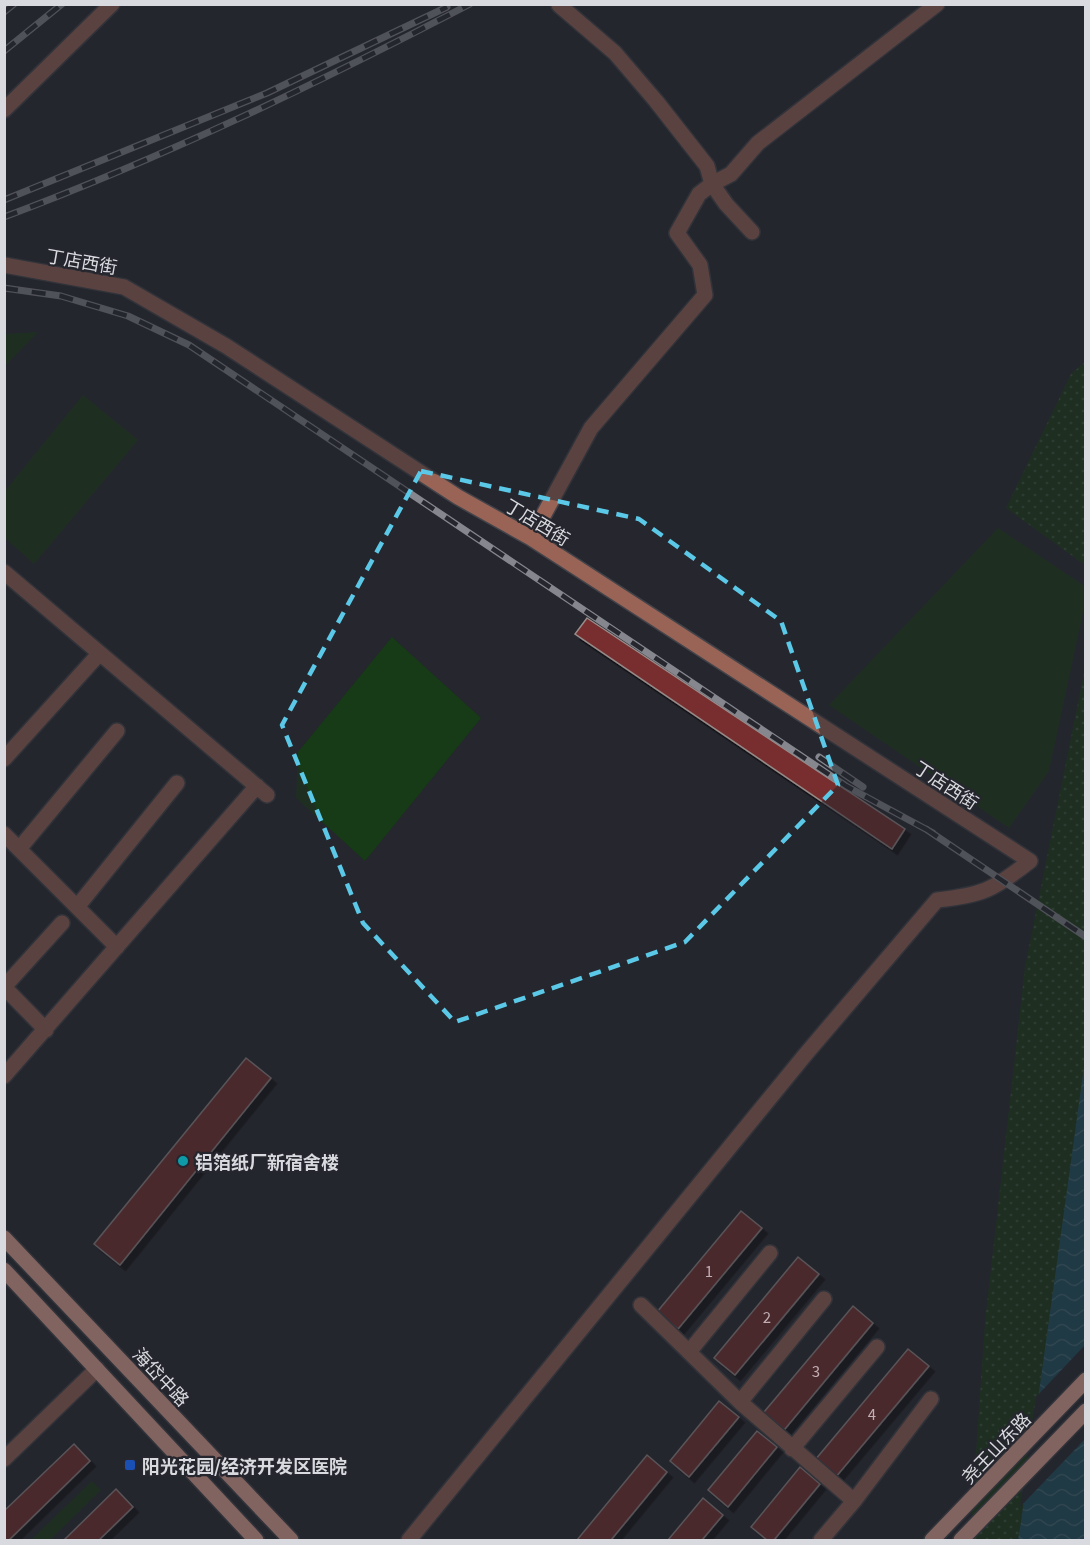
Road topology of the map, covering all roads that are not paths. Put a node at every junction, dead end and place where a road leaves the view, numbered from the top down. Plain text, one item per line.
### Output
1 (112, 4) edge
2 (937, 4) edge
3 (559, 5) edge
4 (4, 110) edge
5 (712, 183) junction
6 (752, 232) dead end
7 (4, 265) edge
8 (531, 538) junction
9 (4, 572) edge
10 (99, 654) junction
11 (117, 731) dead end
12 (4, 759) edge
13 (177, 783) dead end
14 (4, 834) edge
15 (19, 849) junction
16 (77, 907) junction
17 (62, 923) dead end
18 (117, 947) junction
19 (4, 987) edge
20 (46, 1030) junction
21 (4, 1076) edge
22 (4, 1238) edge
23 (770, 1252) dead end
24 (4, 1270) edge
25 (824, 1299) dead end
26 (641, 1305) dead end
27 (877, 1347) dead end
28 (689, 1352) junction
29 (97, 1369) junction
30 (1086, 1380) edge
31 (931, 1399) dead end
32 (740, 1402) junction
33 (1086, 1411) edge
34 (792, 1449) junction
35 (4, 1459) edge
36 (854, 1501) junction
37 (256, 1540) edge
38 (291, 1540) edge
39 (409, 1540) edge
40 (820, 1540) edge
41 (932, 1540) edge
42 (961, 1540) edge

1 - 4 street
2 - 5 street
3 - 5 street
5 - 6 street
5 - 8 street
7 - 8 street, 丁店西街
8 - 39 street, 丁店西街
9 - 10 street
10 - 12 street
10 - 18 street
11 - 15 street
13 - 16 street
14 - 15 street
15 - 16 street
16 - 18 street
17 - 19 street
18 - 20 street
19 - 20 street
20 - 21 street
22 - 38 main road, 海岱中路
23 - 28 street
24 - 29 main road
25 - 32 street
26 - 28 street
27 - 34 street
28 - 32 street
29 - 35 street
29 - 37 main road
30 - 41 main road, 尧王山东路
31 - 36 street
32 - 34 street
33 - 42 main road
34 - 36 street
36 - 40 street

